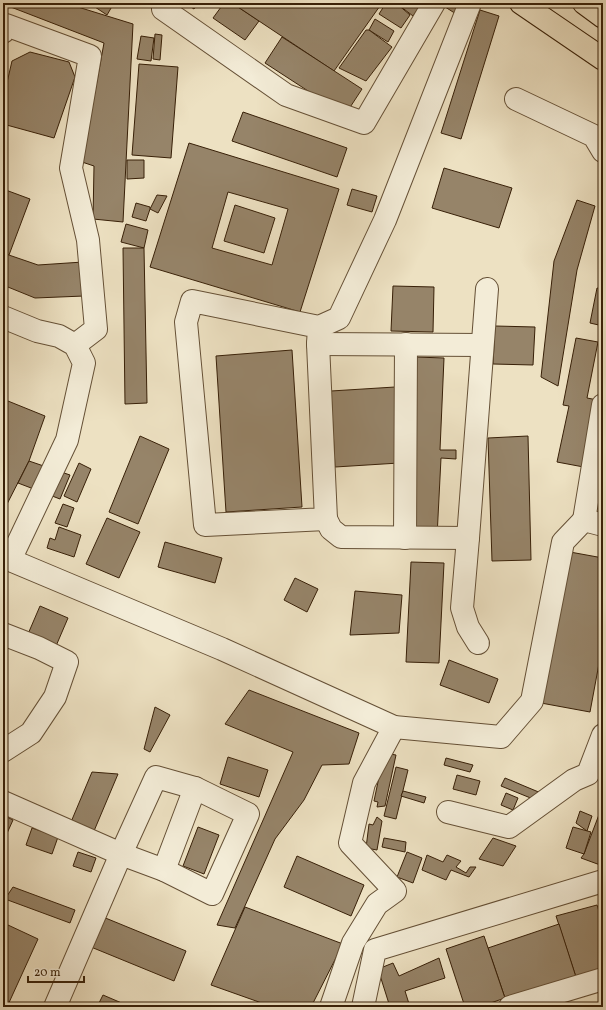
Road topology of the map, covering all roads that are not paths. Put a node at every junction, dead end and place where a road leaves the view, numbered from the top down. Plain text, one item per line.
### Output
1 (434, 3) edge
2 (470, 3) edge
3 (520, 3) edge
4 (584, 3) edge
5 (163, 9) dead end
6 (603, 17) edge
7 (3, 32) edge
8 (603, 60) edge
9 (516, 99) dead end
10 (603, 151) edge
11 (487, 289) dead end
12 (3, 317) edge
13 (319, 336) junction
14 (406, 344) junction
15 (75, 345) junction
16 (482, 345) junction
17 (603, 405) edge
18 (326, 519) junction
19 (594, 523) edge
20 (405, 538) junction
21 (468, 538) junction
22 (7, 558) edge
23 (3, 634) edge
24 (478, 643) dead end
25 (394, 727) junction
26 (603, 735) edge
27 (3, 750) edge
28 (595, 777) edge
29 (195, 788) junction
30 (3, 802) edge
31 (448, 812) dead end
32 (121, 854) junction
33 (164, 870) junction
34 (603, 881) edge
35 (603, 979) edge
36 (55, 1007) edge
37 (332, 1007) edge
38 (363, 1007) edge
39 (510, 1007) edge

1 - 5 lane
2 - 13 lane
3 - 8 main road
4 - 6 main road
7 - 15 lane
9 - 10 lane
11 - 16 lane
12 - 15 lane
13 - 14 lane
13 - 18 lane
13 - 18 lane
14 - 16 lane
14 - 20 lane
15 - 22 lane
16 - 21 lane
17 - 19 lane
18 - 20 lane
19 - 25 lane
20 - 21 lane
21 - 24 lane
22 - 25 lane
23 - 27 lane
25 - 37 lane
26 - 28 lane
28 - 31 lane
29 - 32 lane
29 - 33 lane
29 - 33 lane
30 - 32 lane
32 - 33 lane
32 - 36 lane
34 - 38 lane
35 - 39 lane

